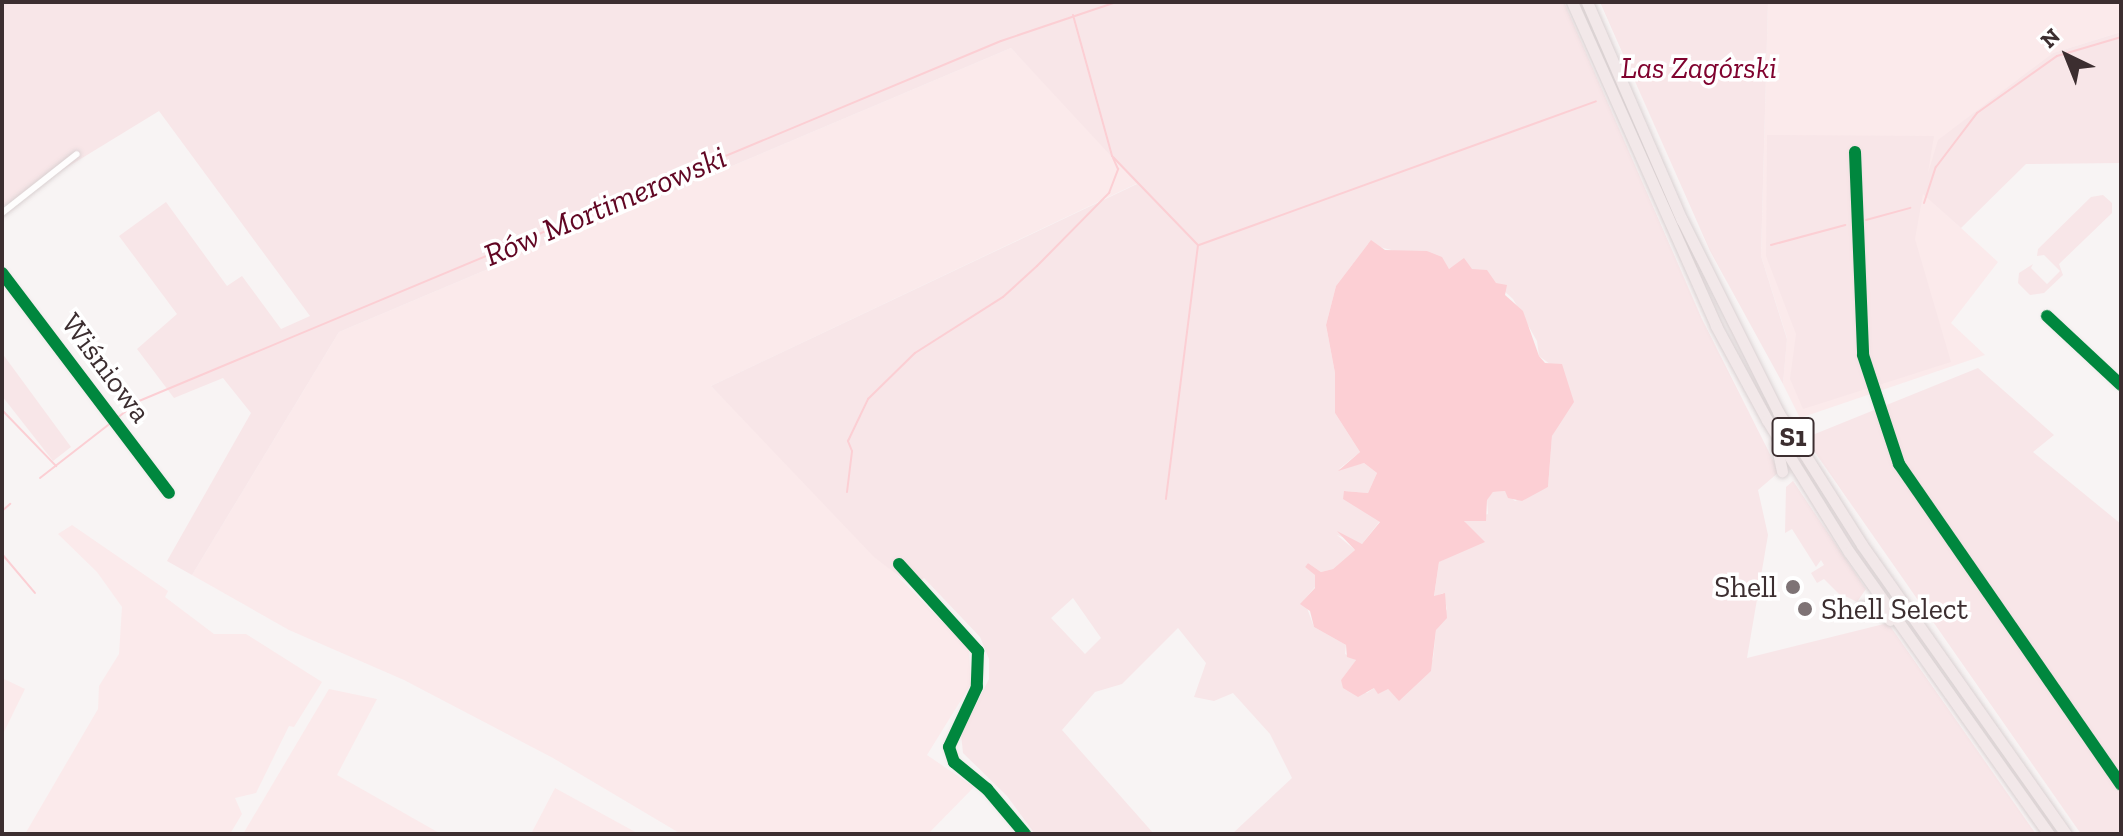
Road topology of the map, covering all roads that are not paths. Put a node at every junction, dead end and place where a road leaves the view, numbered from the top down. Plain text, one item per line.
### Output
1 (1572, 2) edge
2 (1587, 2) edge
3 (1855, 152) dead end
4 (77, 154) dead end
5 (2, 213) edge
6 (2, 273) edge
7 (2047, 316) dead end
8 (2121, 385) edge
9 (1767, 420) junction
10 (1782, 471) dead end
11 (169, 493) dead end
12 (899, 564) dead end
13 (1862, 607) dead end
14 (1908, 637) junction
15 (2121, 785) edge
16 (1025, 834) edge
17 (2049, 834) edge
18 (2066, 834) edge

1 - 9 highway, S1
2 - 18 highway, S1
3 - 15 street
4 - 5 street
6 - 11 street, Wiśniowa
7 - 8 street
9 - 10 highway
9 - 14 highway, S1
12 - 16 street
13 - 14 highway
14 - 17 highway, S1

